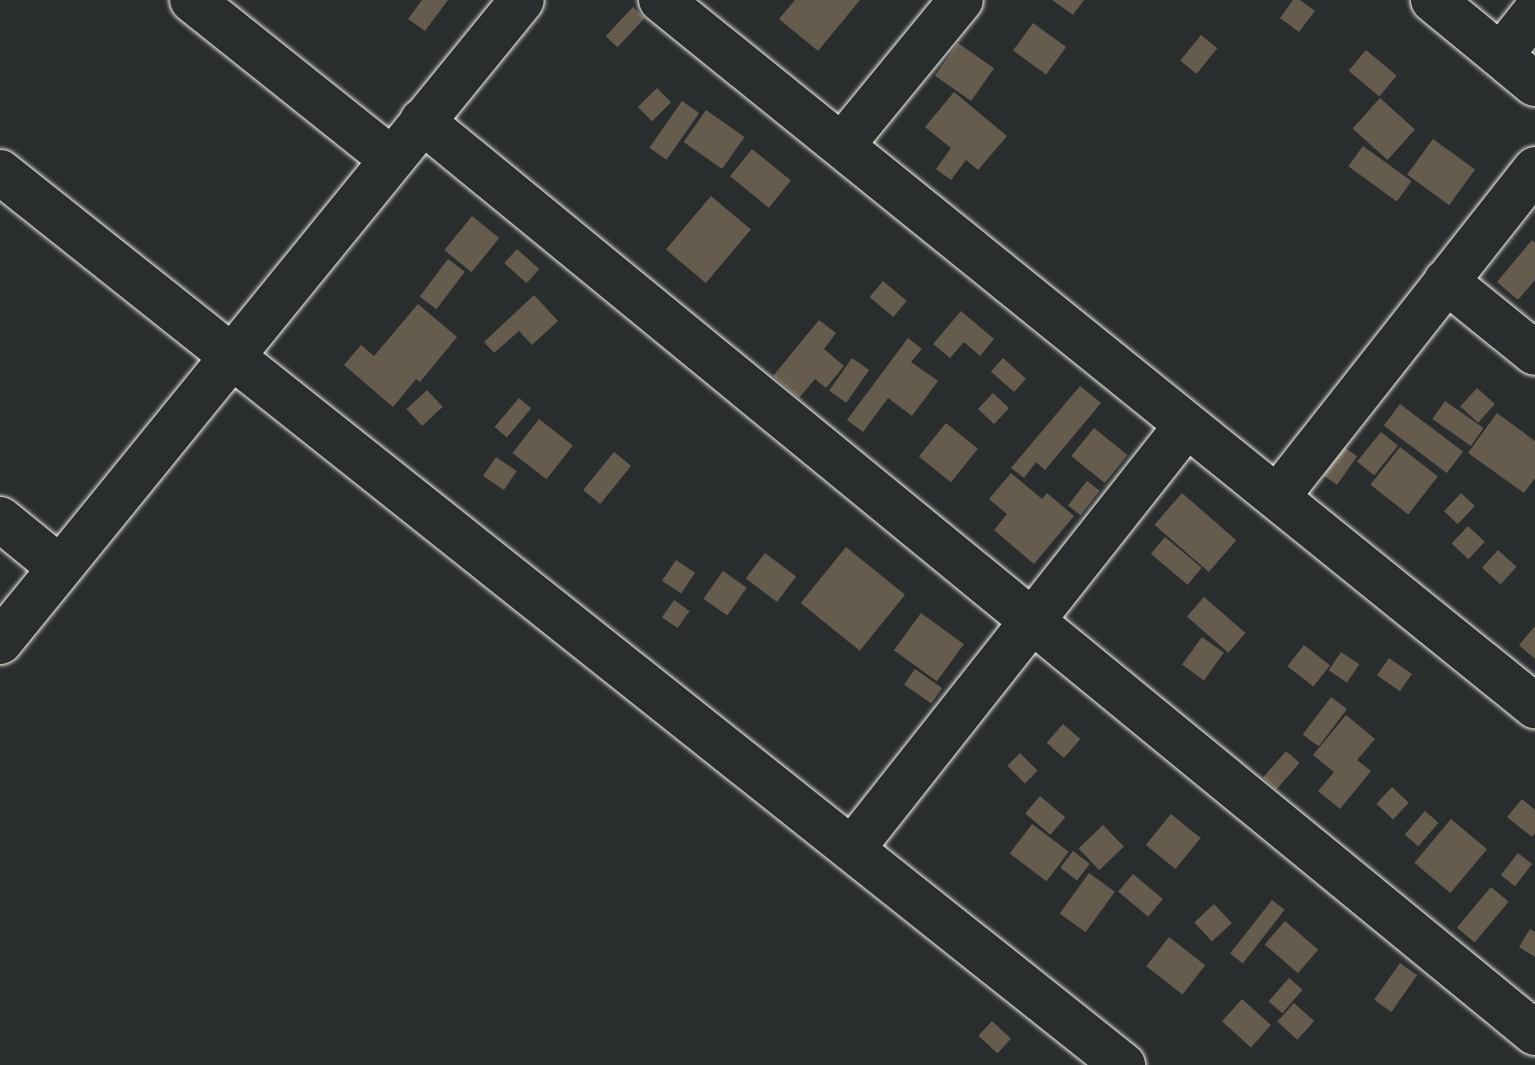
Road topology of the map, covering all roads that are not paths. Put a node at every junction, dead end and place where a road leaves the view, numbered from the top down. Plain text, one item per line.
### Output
1 (192, 0) edge
2 (522, 0) edge
3 (661, 0) edge
4 (1433, 0) edge
5 (948, 5) edge
6 (1535, 12) edge
7 (1501, 55) junction
8 (1535, 84) edge
9 (422, 121) junction
10 (843, 144) junction
11 (390, 158) junction
12 (1535, 169) edge
13 (0, 172) edge
14 (1446, 281) junction
15 (1535, 353) edge
16 (233, 356) junction
17 (1186, 426) junction
18 (1278, 496) junction
19 (0, 519) edge
20 (60, 568) junction
21 (1033, 624) junction
22 (0, 642) edge
23 (1535, 706) edge
24 (852, 849) junction
25 (1535, 1033) edge
26 (1123, 1065) edge

1 - 11 street
2 - 9 street
3 - 10 street
4 - 7 street
5 - 10 street
6 - 7 street
7 - 8 street
9 - 11 street
9 - 21 street
10 - 17 street
11 - 16 street
12 - 14 street
13 - 16 street
14 - 15 street
14 - 18 street
16 - 20 street
16 - 24 street
17 - 18 street
17 - 21 street
18 - 23 street
19 - 20 street
20 - 22 street
21 - 24 street
21 - 25 street
24 - 26 street

